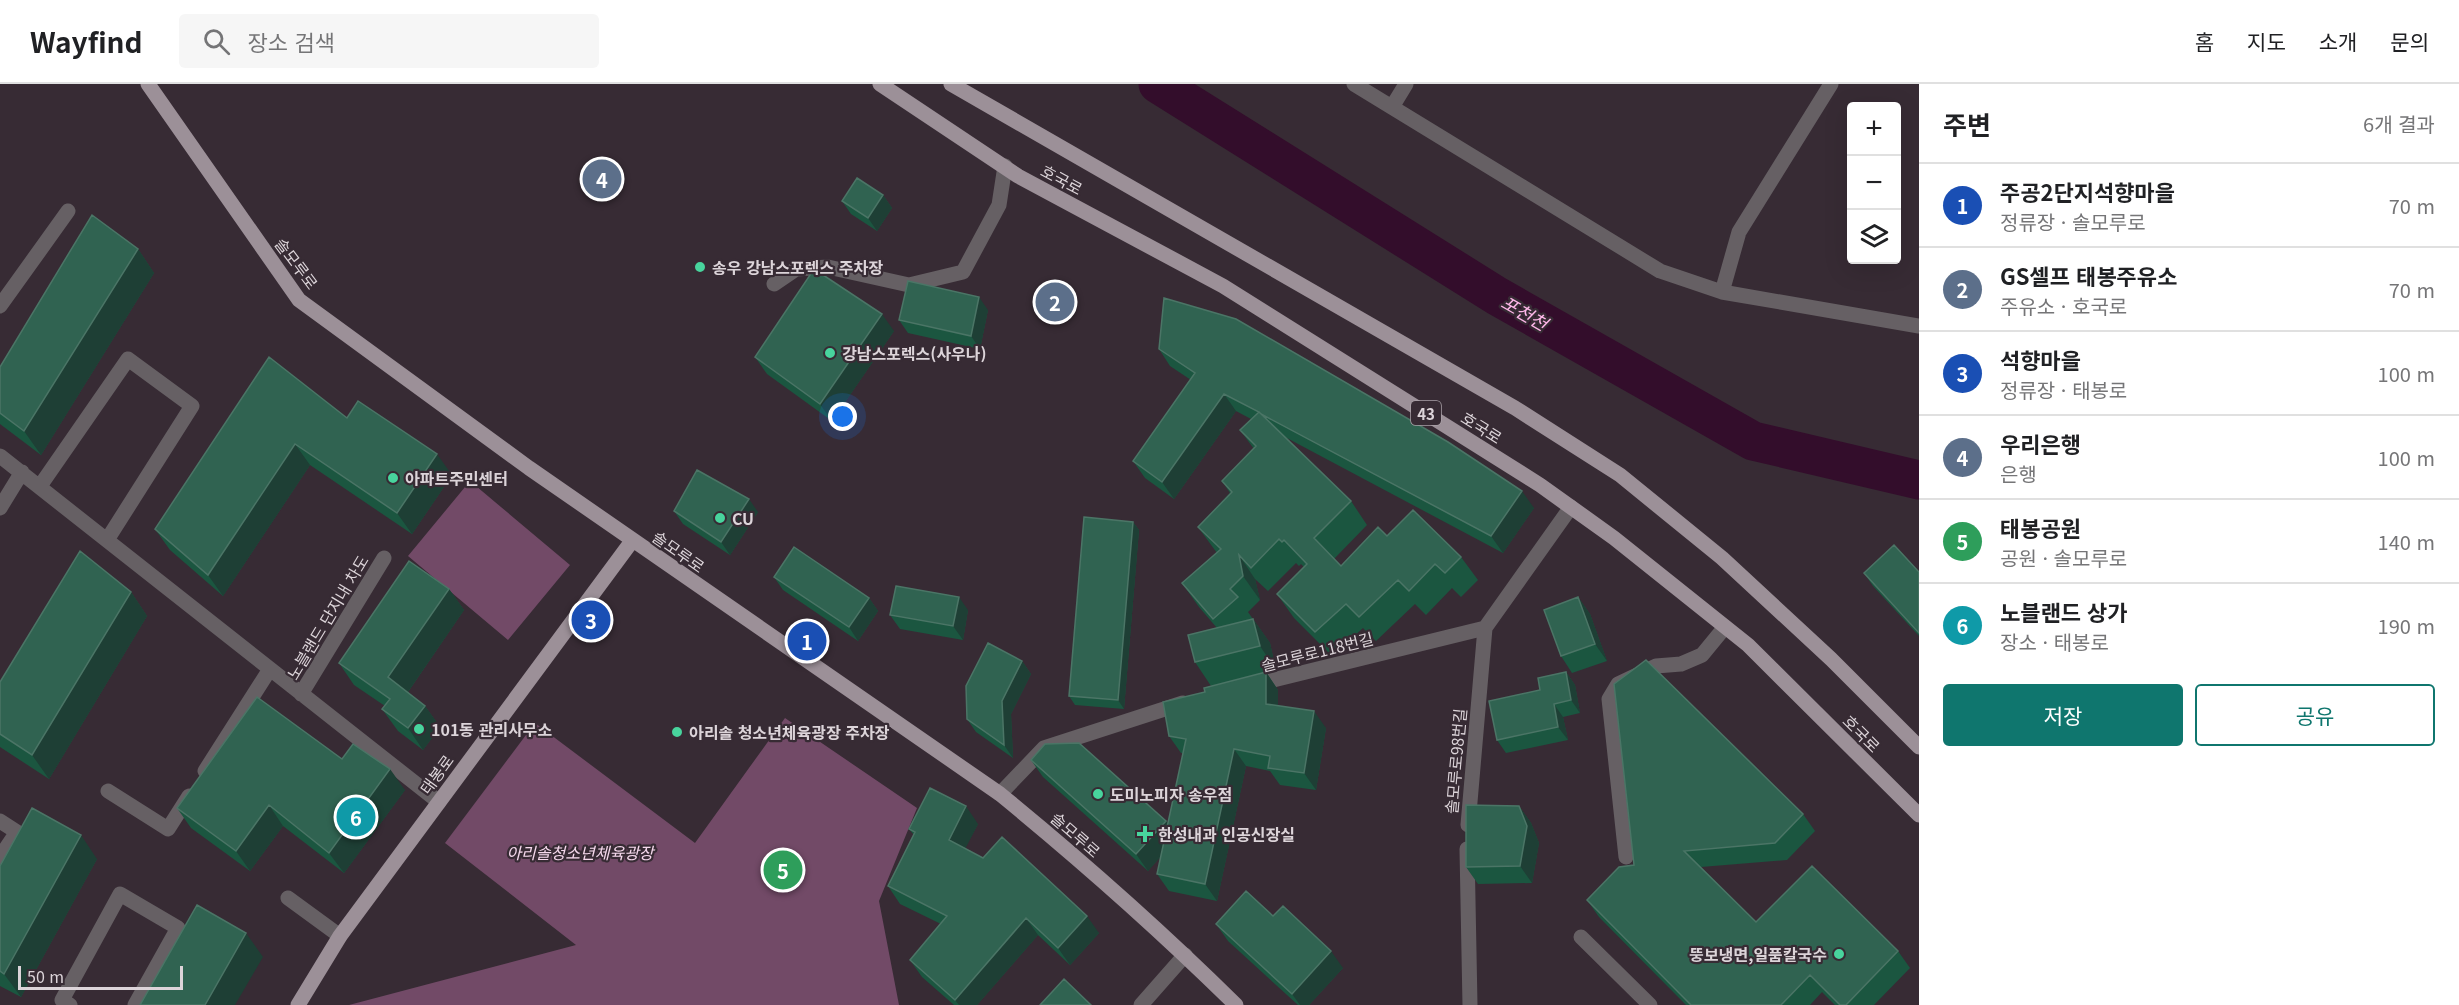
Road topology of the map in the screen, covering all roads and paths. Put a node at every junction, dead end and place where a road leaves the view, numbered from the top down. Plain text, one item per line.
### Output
1 (148, 84) edge
2 (880, 84) edge
3 (951, 84) edge
4 (1354, 84) edge
5 (1406, 84) edge
6 (1831, 84) edge
7 (1392, 107) junction
8 (1005, 166) junction
9 (69, 211) dead end
10 (774, 284) dead end
11 (1722, 292) junction
12 (0, 306) edge
13 (1919, 326) edge
14 (0, 456) edge
15 (22, 472) junction
16 (40, 486) junction
17 (1571, 507) junction
18 (0, 508) edge
19 (107, 540) junction
20 (632, 541) junction
21 (384, 558) dead end
22 (1485, 627) junction
23 (1725, 627) junction
24 (270, 669) junction
25 (1241, 688) edge
26 (301, 694) junction
27 (1195, 700) edge
28 (1919, 747) edge
29 (108, 791) dead end
30 (1000, 794) junction
31 (439, 802) junction
32 (1919, 815) edge
33 (0, 821) edge
34 (0, 857) edge
35 (1626, 857) dead end
36 (288, 898) dead end
37 (340, 936) junction
38 (1581, 937) dead end
39 (1185, 955) junction
40 (70, 1005) edge
41 (135, 1005) edge
42 (298, 1005) edge
43 (1141, 1005) edge
44 (1236, 1005) edge
45 (1470, 1005) edge
46 (1650, 1005) edge

1 - 20 main road, 솔모루로
2 - 8 main road, 호국로 / 43
3 - 28 main road, 호국로
4 - 7 street
5 - 7 street
6 - 11 street
7 - 11 street
8 - 10 street
8 - 17 main road, 호국로 / 43
9 - 12 street
11 - 13 street
14 - 15 street
15 - 16 street
15 - 18 street
16 - 19 street
16 - 19 street
17 - 22 street
17 - 23 main road, 호국로 / 43
19 - 24 street
20 - 30 main road, 솔모루로
20 - 31 main road, 태봉로
21 - 26 street, 노블랜드 단지내 차도
22 - 25 street, 솔모루로118번길
22 - 45 street, 솔모루로98번길
23 - 32 main road, 호국로 / 43
23 - 35 street
24 - 26 street
24 - 29 street
26 - 31 street
27 - 30 street
30 - 39 main road, 솔모루로
31 - 37 main road, 태봉로
33 - 34 street
36 - 37 street
37 - 42 main road, 태봉로
38 - 46 street
39 - 43 street
39 - 44 main road, 솔모루로
40 - 41 street

